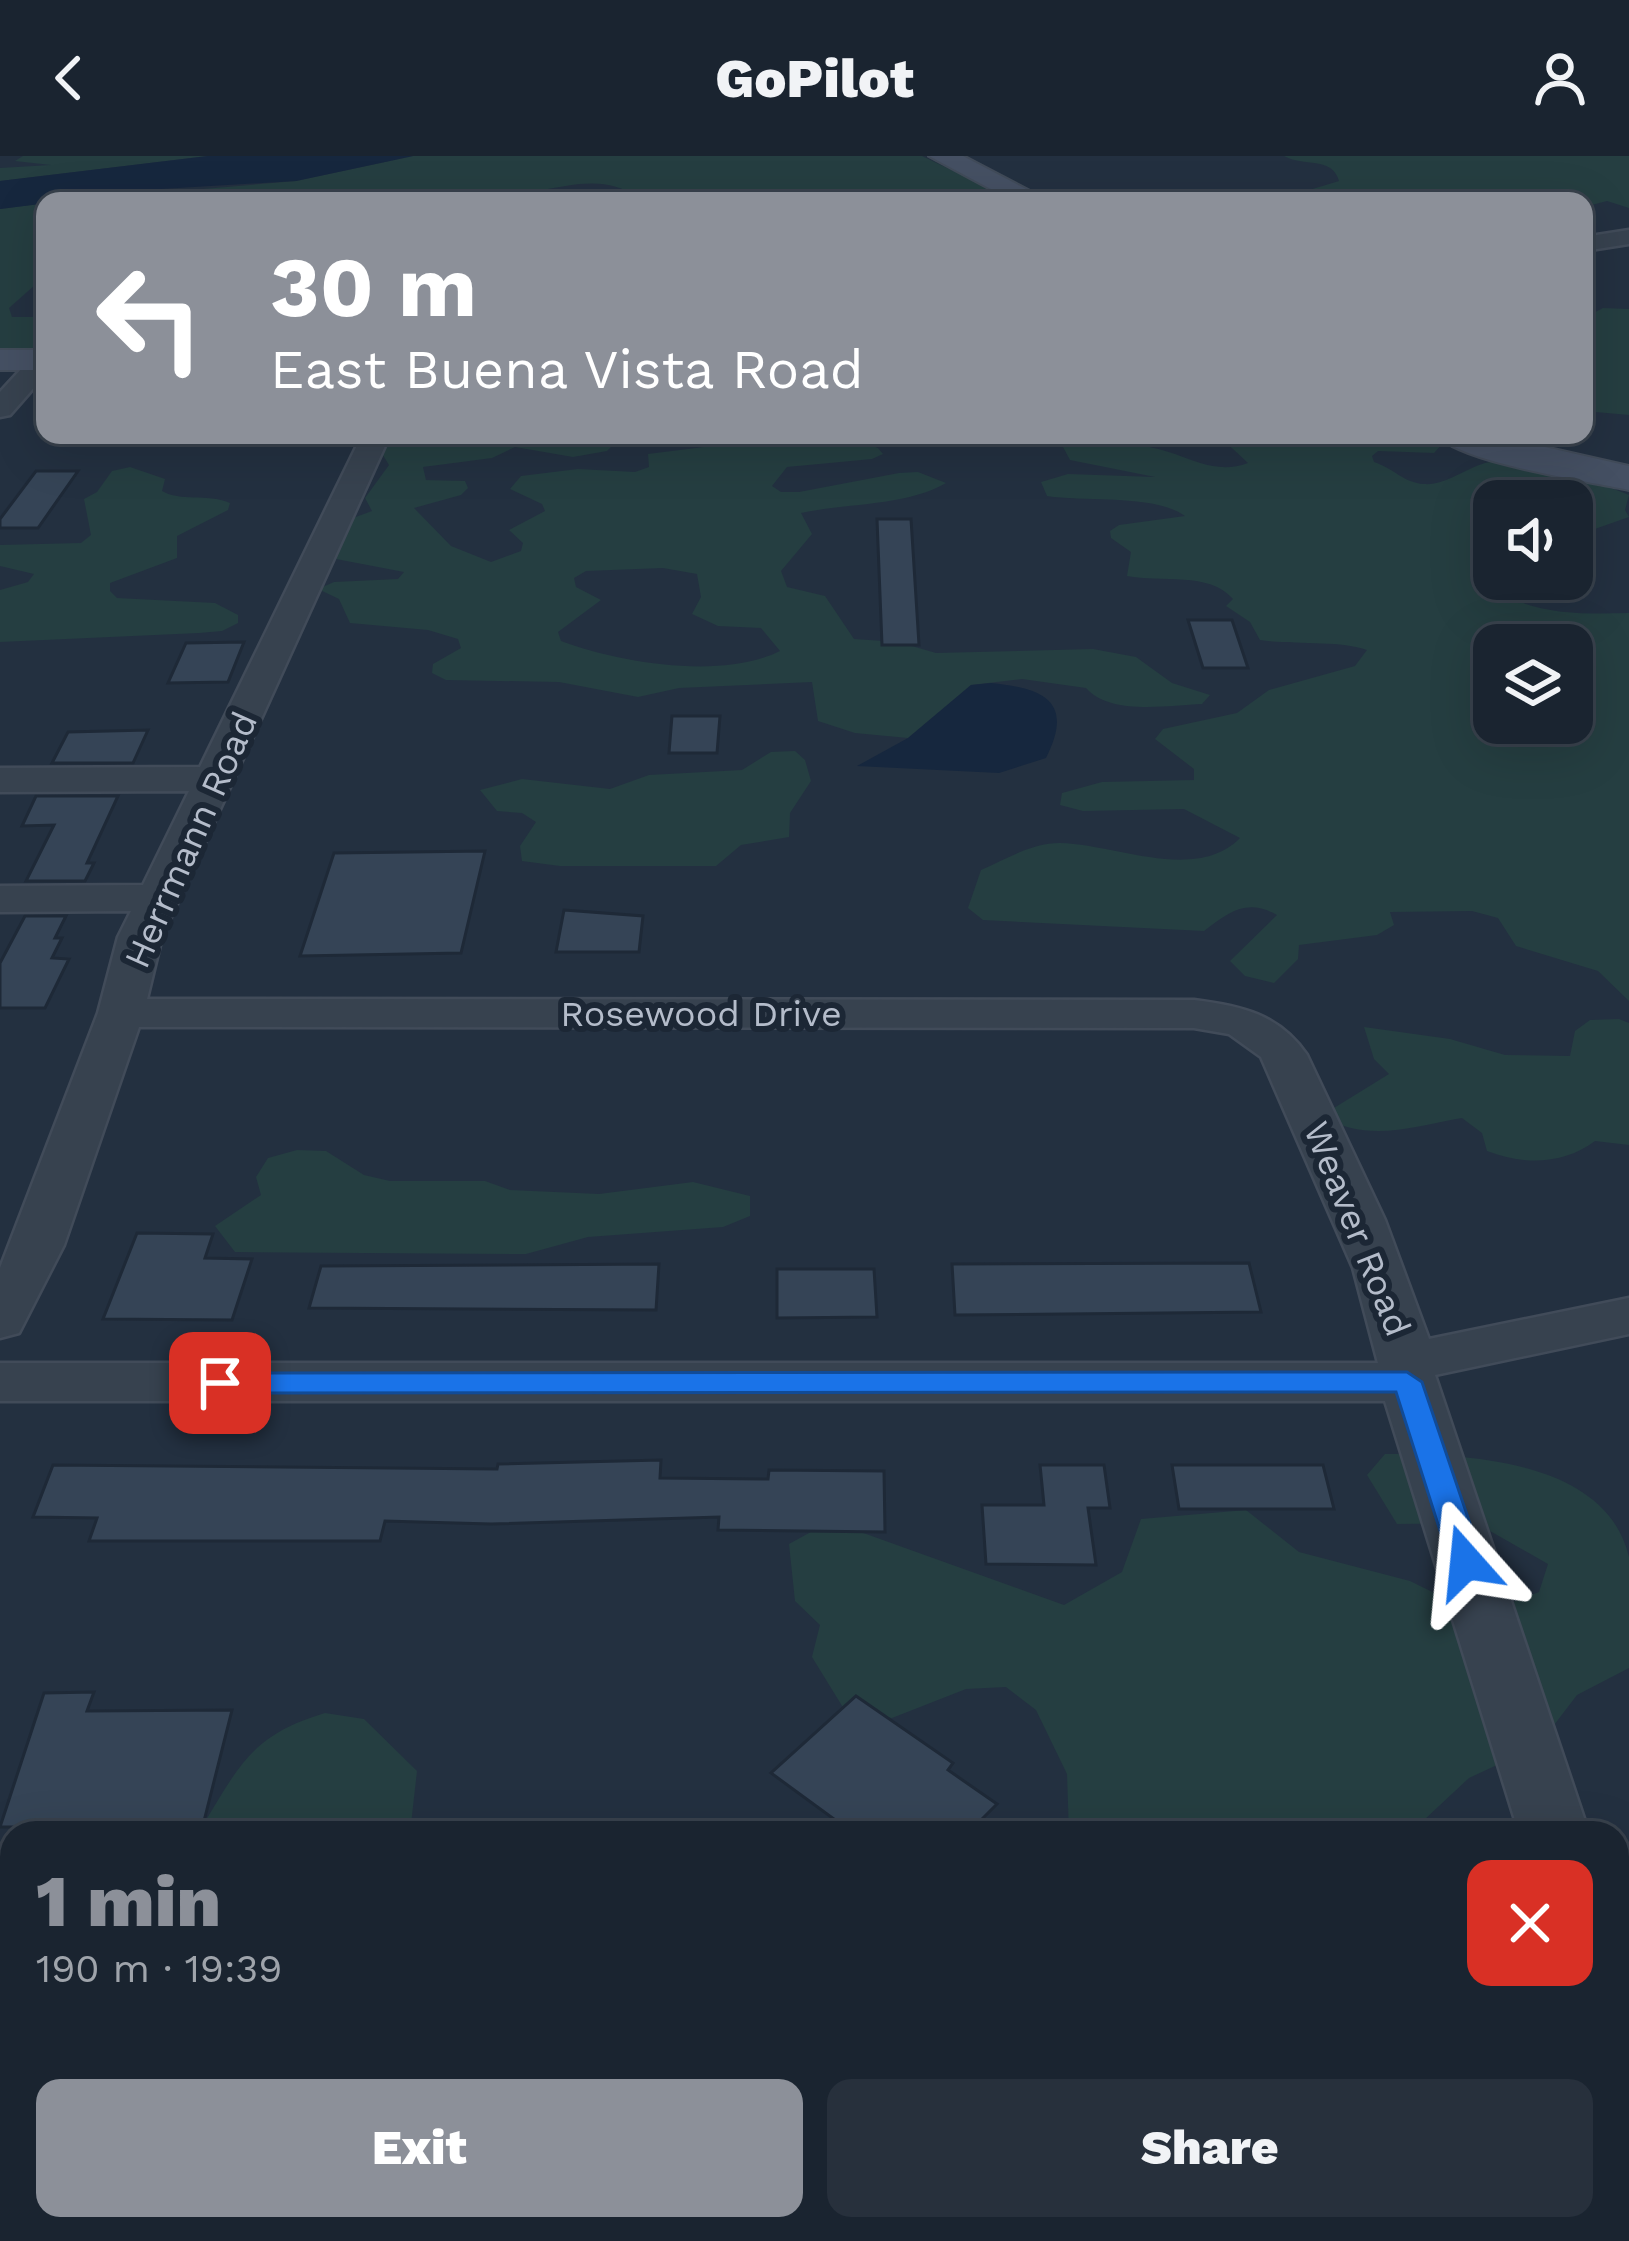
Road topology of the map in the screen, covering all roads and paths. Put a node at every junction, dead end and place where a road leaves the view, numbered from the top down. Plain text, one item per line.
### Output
1 (942, 156) edge
2 (1016, 192) edge
3 (1629, 237) edge
4 (1593, 243) edge
5 (0, 360) edge
6 (36, 360) edge
7 (36, 369) edge
8 (0, 409) edge
9 (372, 444) edge
10 (1482, 444) edge
11 (1629, 478) edge
12 (217, 779) junction
13 (0, 780) edge
14 (160, 898) junction
15 (0, 899) edge
16 (121, 1013) junction
17 (1275, 1041) joint
18 (1629, 1316) edge
19 (0, 1320) edge
20 (1408, 1372) junction
21 (0, 1382) edge
22 (1550, 1821) edge

1 - 2 main road
3 - 4 street
5 - 6 main road
7 - 8 street
9 - 12 street, Herrmann Road
10 - 11 main road
12 - 13 street
12 - 14 street, Herrmann Road
14 - 15 street
14 - 16 street, Herrmann Road
16 - 17 street, Rosewood Drive
16 - 19 street, Herrmann Road
17 - 20 street, Weaver Road
18 - 20 street
20 - 21 street
20 - 22 street, Weaver Road

